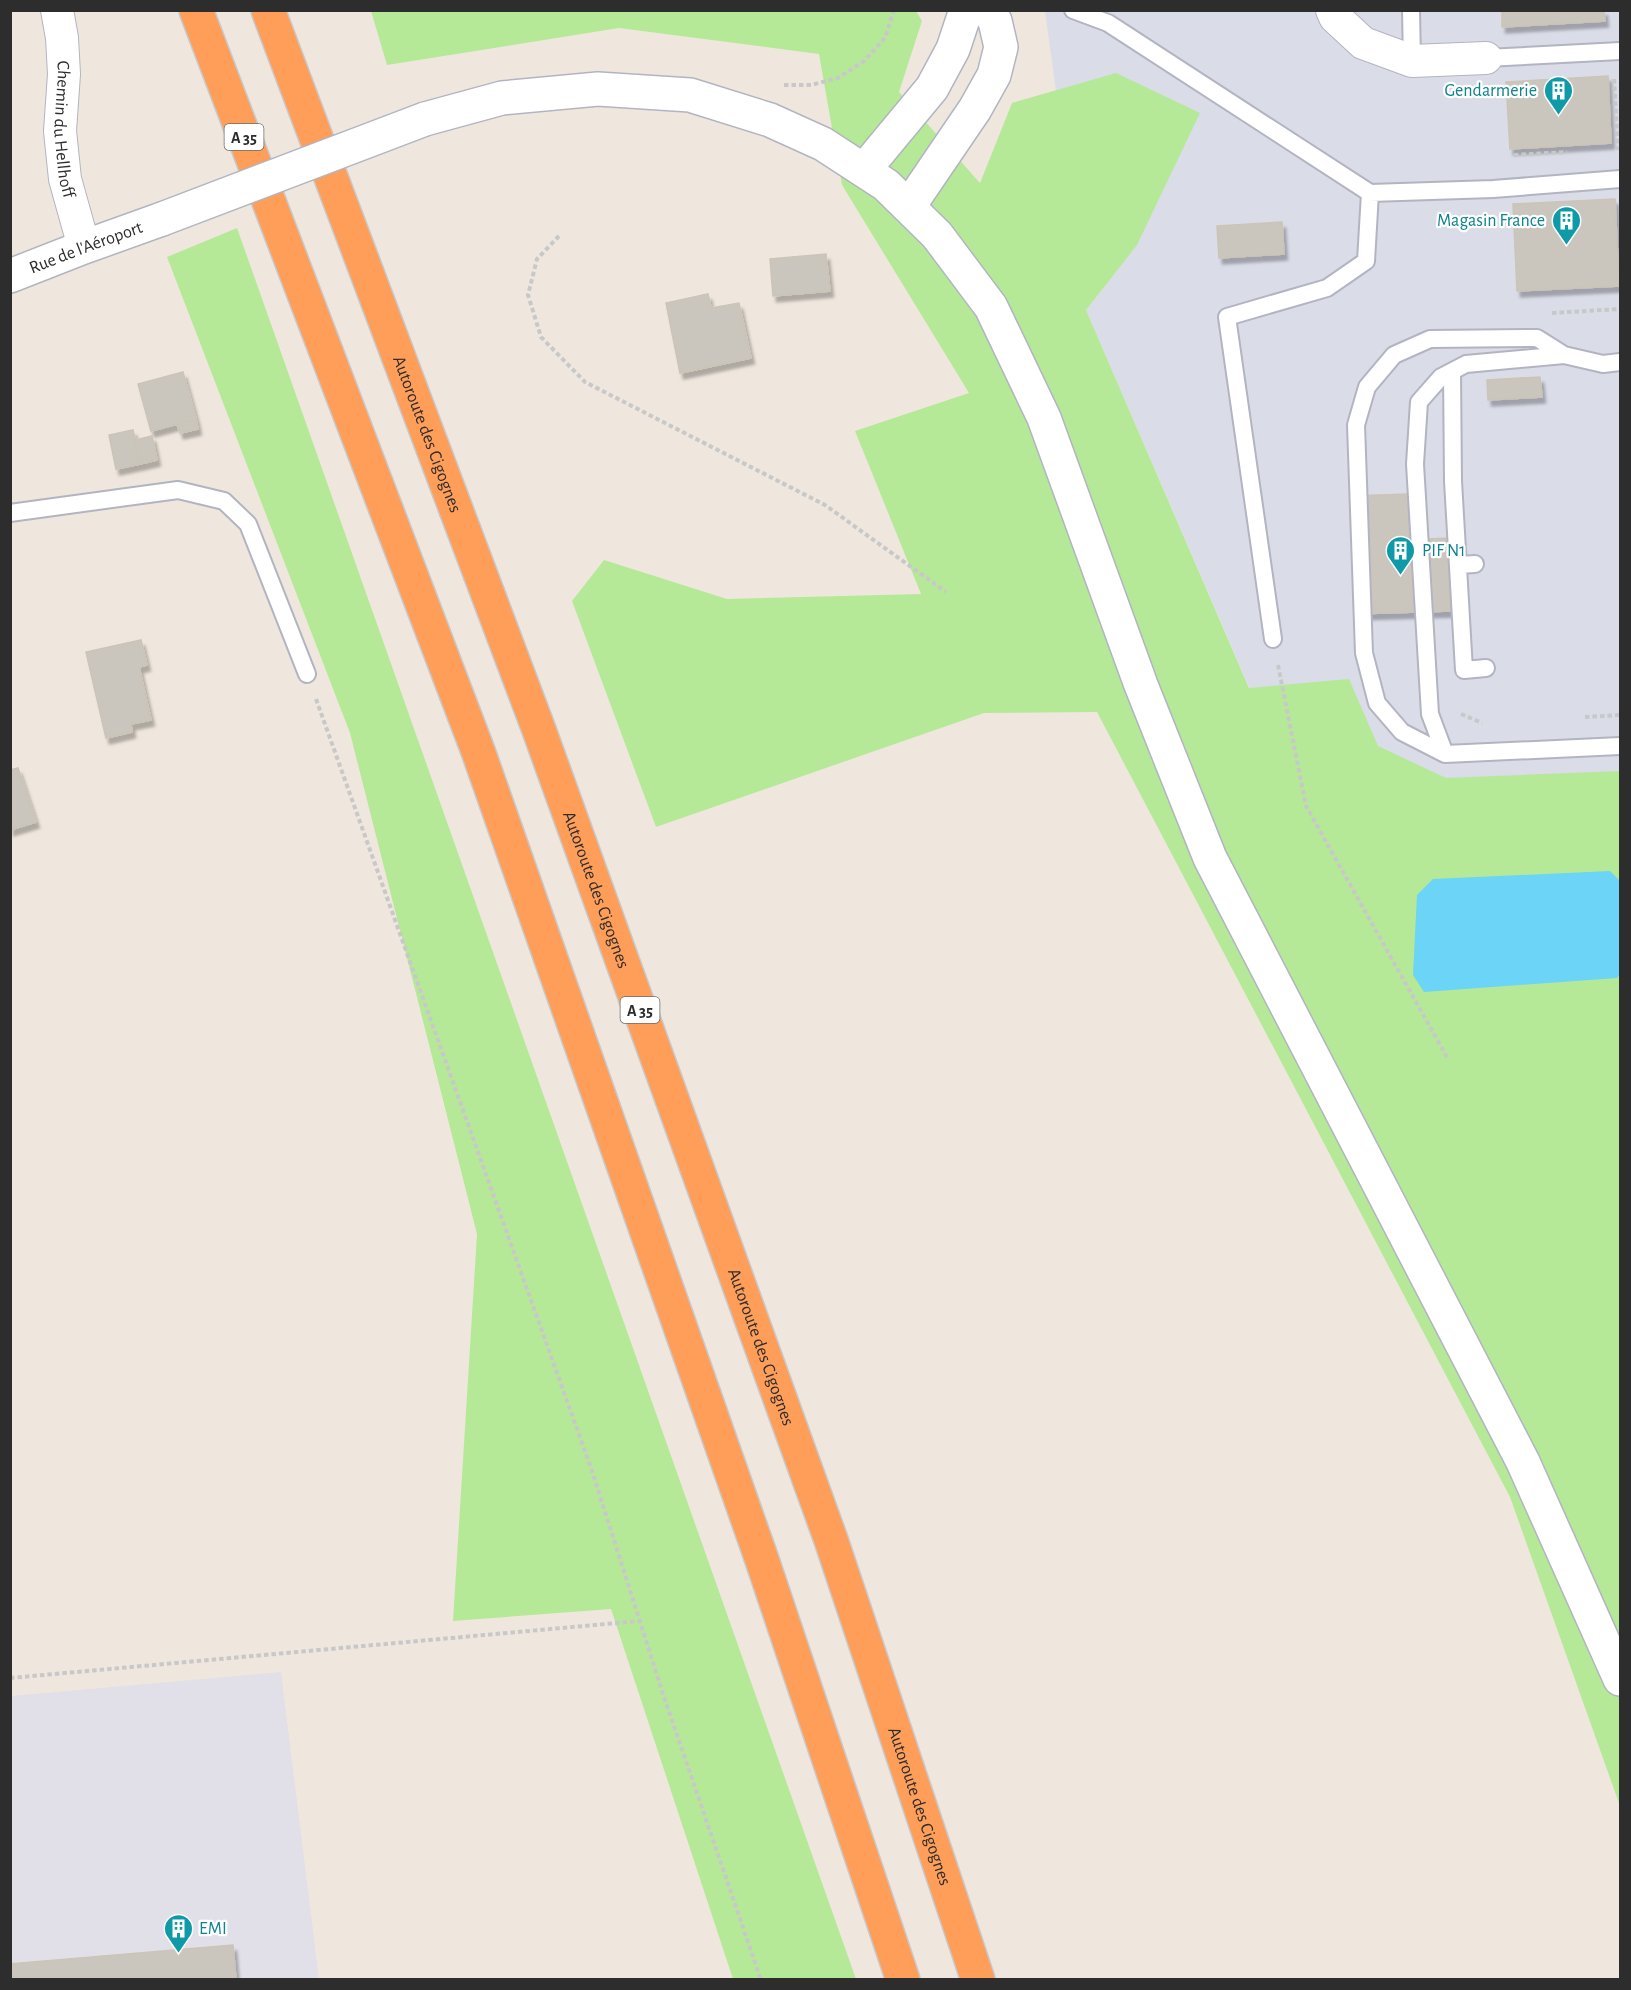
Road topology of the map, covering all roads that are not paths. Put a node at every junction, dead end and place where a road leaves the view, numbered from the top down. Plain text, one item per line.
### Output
1 (57, 10) edge
2 (196, 10) edge
3 (268, 10) edge
4 (966, 10) edge
5 (988, 10) edge
6 (1073, 10) edge
7 (1332, 10) edge
8 (1411, 10) edge
9 (1620, 51) edge
10 (1486, 58) joint
11 (1412, 61) junction
12 (864, 170) junction
13 (1620, 179) edge
14 (1370, 193) junction
15 (909, 206) junction
16 (84, 247) junction
17 (11, 274) edge
18 (1563, 355) junction
19 (1620, 362) edge
20 (1452, 372) junction
21 (10, 513) edge
22 (1273, 639) road end
23 (1486, 668) dead end
24 (307, 674) road end
25 (1620, 746) edge
26 (1445, 754) junction
27 (1620, 1679) edge
28 (903, 1980) edge
29 (978, 1980) edge

1 - 16 street, Chemin du Hellhoff
2 - 28 highway, A 35
3 - 29 highway, Autoroute des Cigognes / A 35
4 - 12 main road
5 - 15 main road
6 - 14 lane
7 - 11 street
8 - 11 lane
9 - 10 lane
10 - 11 street
12 - 15 main road, Rue de l'Aéroport
12 - 16 main road, Rue de l'Aéroport, bridge
13 - 14 lane
14 - 22 lane
15 - 27 main road, Rue de l'Aéroport
16 - 17 main road, Rue de l'Aéroport
18 - 19 lane
18 - 20 lane
18 - 26 lane
20 - 23 lane
20 - 26 lane
21 - 24 lane
25 - 26 lane

